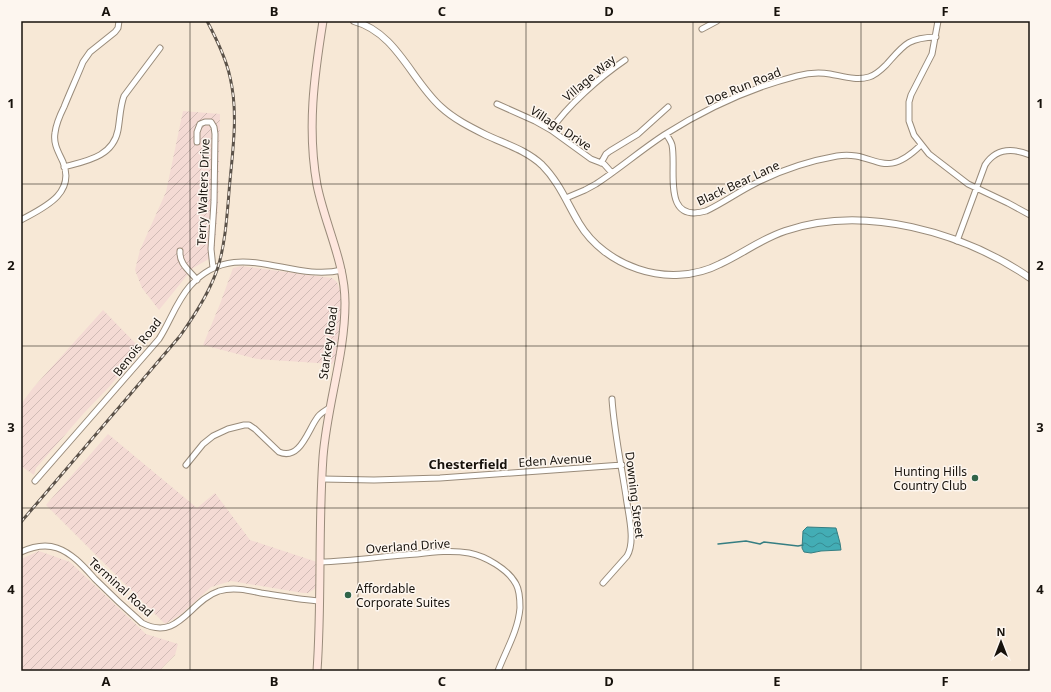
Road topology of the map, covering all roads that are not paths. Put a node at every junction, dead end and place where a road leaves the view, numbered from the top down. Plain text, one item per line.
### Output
1 (119, 21) edge
2 (323, 21) edge
3 (354, 21) edge
4 (717, 21) edge
5 (938, 21) edge
6 (702, 29) dead end
7 (936, 37) junction
8 (160, 48) dead end
9 (625, 60) dead end
10 (497, 104) dead end
11 (668, 106) dead end
12 (551, 130) junction
13 (666, 134) junction
14 (196, 142) dead end
15 (921, 145) junction
16 (1030, 155) edge
17 (601, 162) junction
18 (64, 167) junction
19 (612, 173) junction
20 (976, 189) junction
21 (566, 198) junction
22 (1030, 215) edge
23 (21, 220) edge
24 (957, 241) junction
25 (180, 251) dead end
26 (214, 268) junction
27 (342, 270) junction
28 (1030, 278) edge
29 (197, 280) junction
30 (612, 399) dead end
31 (330, 408) junction
32 (186, 465) dead end
33 (622, 465) junction
34 (322, 479) junction
35 (35, 481) dead end
36 (21, 552) edge
37 (320, 562) junction
38 (603, 583) dead end
39 (320, 601) junction
40 (317, 671) edge
41 (498, 671) edge

1 - 18 street
2 - 27 main road, Starkey Road
3 - 21 street
4 - 6 street
5 - 7 street
7 - 13 street, Doe Run Road
7 - 15 street
8 - 18 street
9 - 12 street, Village Way
10 - 12 street, Village Drive
11 - 17 street
12 - 17 street, Village Drive
13 - 15 street, Black Bear Lane
13 - 19 street, Doe Run Road
14 - 26 street, Terry Walters Drive
15 - 20 street
16 - 20 street
17 - 19 street, Village Drive
18 - 23 street
19 - 21 street, Doe Run Road
20 - 22 street
20 - 24 street
21 - 24 street
24 - 28 street
25 - 29 street
26 - 27 street, Benois Road
26 - 29 street, Benois Road
27 - 31 main road, Starkey Road
29 - 35 street, Benois Road
30 - 33 street, Downing Street
31 - 32 street
31 - 34 main road, Starkey Road
33 - 34 street, Eden Avenue
33 - 38 street, Downing Street
34 - 37 main road, Starkey Road
36 - 39 street, Terminal Road
37 - 39 main road, Starkey Road
37 - 41 street, Overland Drive
39 - 40 main road, Starkey Road

